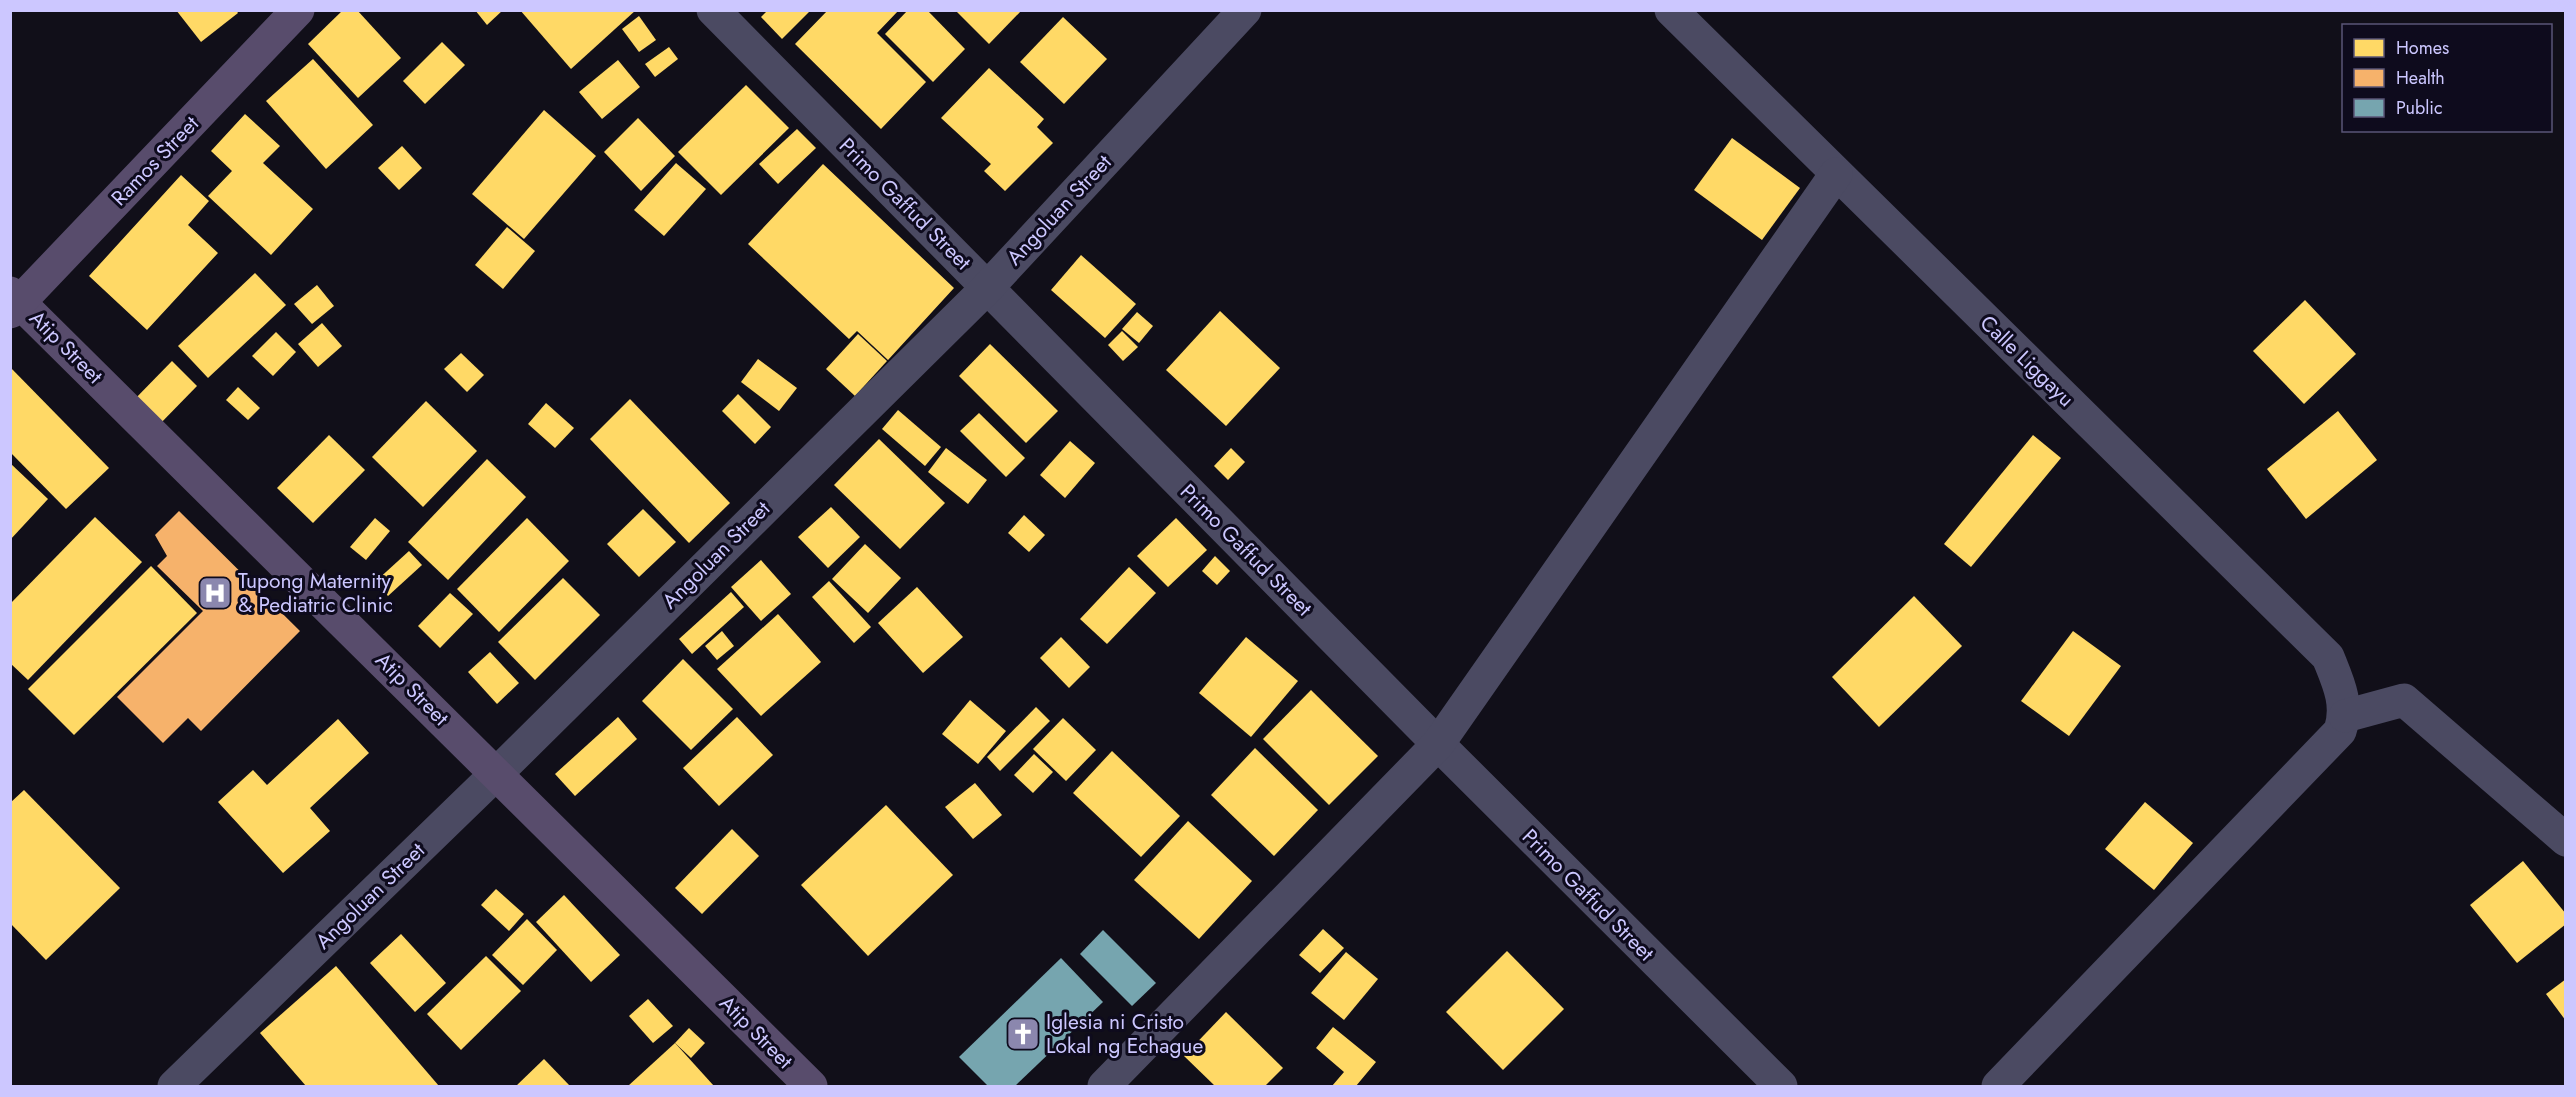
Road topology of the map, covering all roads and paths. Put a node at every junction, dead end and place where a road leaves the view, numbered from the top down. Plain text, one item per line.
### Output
1 (298, 10) edge
2 (713, 10) edge
3 (1245, 10) edge
4 (1671, 10) edge
5 (1836, 174) junction
6 (988, 287) junction
7 (14, 302) edge
8 (2343, 723) junction
9 (1438, 744) junction
10 (497, 773) junction
11 (2565, 840) edge
12 (174, 1086) edge
13 (811, 1086) edge
14 (1104, 1086) edge
15 (1781, 1086) edge
16 (1998, 1086) edge

1 - 7 main road, Ramos Street
2 - 6 street, Primo Gaffud Street
3 - 6 street, Angoluan Street
4 - 5 street, Calle Liggayu
5 - 8 street, Calle Liggayu
5 - 9 street
6 - 9 street, Primo Gaffud Street
6 - 10 street, Angoluan Street
7 - 10 main road, Atip Street
8 - 11 street
8 - 16 street
9 - 14 street
9 - 15 street, Primo Gaffud Street
10 - 12 street, Angoluan Street
10 - 13 main road, Atip Street

